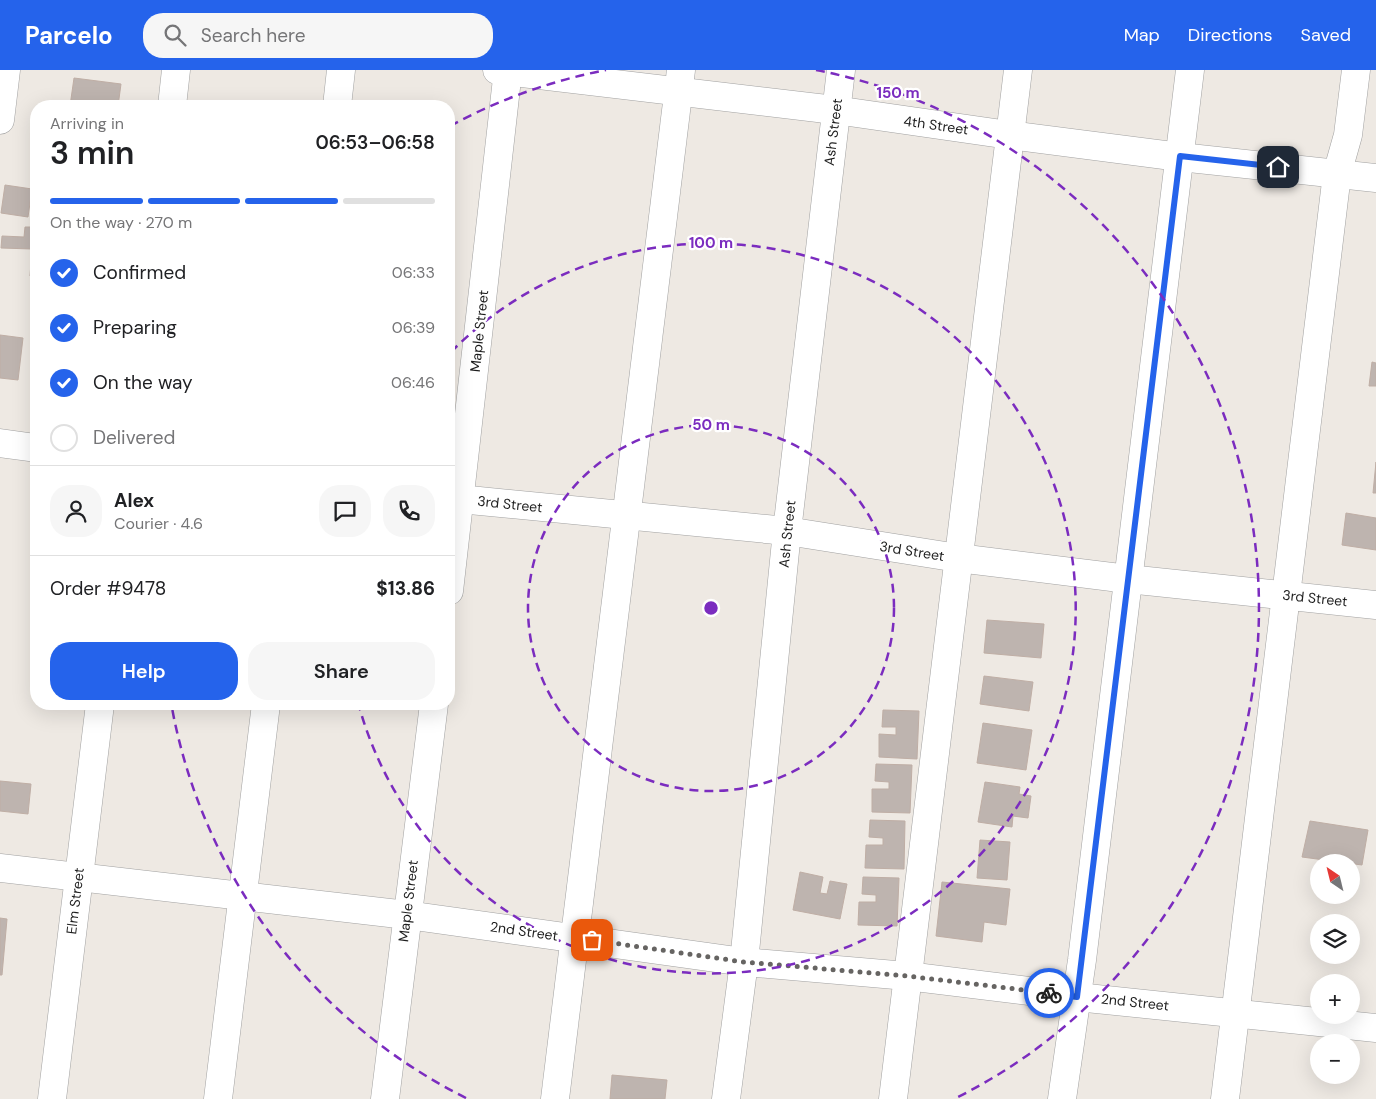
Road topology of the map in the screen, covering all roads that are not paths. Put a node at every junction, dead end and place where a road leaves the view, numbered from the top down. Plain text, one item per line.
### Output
1 (6, 70) edge
2 (176, 70) edge
3 (340, 70) edge
4 (504, 70) edge
5 (841, 70) edge
6 (1018, 70) edge
7 (1190, 70) edge
8 (1356, 70) edge
9 (679, 81) edge
10 (173, 100) edge
11 (338, 100) edge
12 (835, 110) junction
13 (0, 120) edge
14 (1009, 136) junction
15 (1180, 156) junction
16 (1337, 174) junction
17 (1376, 178) edge
18 (0, 443) edge
19 (30, 447) edge
20 (455, 499) edge
21 (627, 516) junction
22 (787, 531) junction
23 (958, 558) junction
24 (1128, 579) junction
25 (1287, 596) junction
26 (1376, 605) edge
27 (99, 710) edge
28 (265, 710) edge
29 (433, 710) edge
30 (0, 868) edge
31 (78, 878) junction
32 (243, 896) junction
33 (406, 914) junction
34 (573, 938) junction
35 (744, 962) junction
36 (907, 976) junction
37 (1077, 997) junction
38 (1234, 1012) junction
39 (1376, 1028) edge
40 (52, 1099) edge
41 (218, 1099) edge
42 (385, 1099) edge
43 (555, 1099) edge
44 (726, 1099) edge
45 (892, 1099) edge
46 (1062, 1099) edge
47 (1225, 1099) edge

1 - 13 street
2 - 10 street
3 - 11 street
4 - 9 street, 4th Street
4 - 20 street, Maple Street
5 - 12 street, Ash Street
6 - 14 street
7 - 15 street
8 - 16 street
9 - 12 street, 4th Street
9 - 21 street
12 - 14 street, 4th Street
12 - 22 street, Ash Street
14 - 15 street, 4th Street
14 - 23 street
15 - 16 street, 4th Street
15 - 24 street
16 - 17 street, 4th Street
16 - 25 street
18 - 19 street
20 - 21 street, 3rd Street
21 - 22 street, 3rd Street
21 - 34 street
22 - 23 street, 3rd Street
22 - 35 street, Ash Street
23 - 24 street, 3rd Street
23 - 36 street
24 - 25 street, 3rd Street
24 - 37 street
25 - 26 street, 3rd Street
25 - 38 street
27 - 31 street, Elm Street
28 - 32 street
29 - 33 street, Maple Street
30 - 31 street, 2nd Street
31 - 32 street, 2nd Street
31 - 40 street, Elm Street
32 - 33 street, 2nd Street
32 - 41 street
33 - 34 street, 2nd Street
33 - 42 street, Maple Street
34 - 35 street, 2nd Street
34 - 43 street
35 - 36 street, 2nd Street
35 - 44 street, Ash Street
36 - 37 street, 2nd Street
36 - 45 street
37 - 38 street, 2nd Street
37 - 46 street
38 - 39 street, 2nd Street
38 - 47 street

